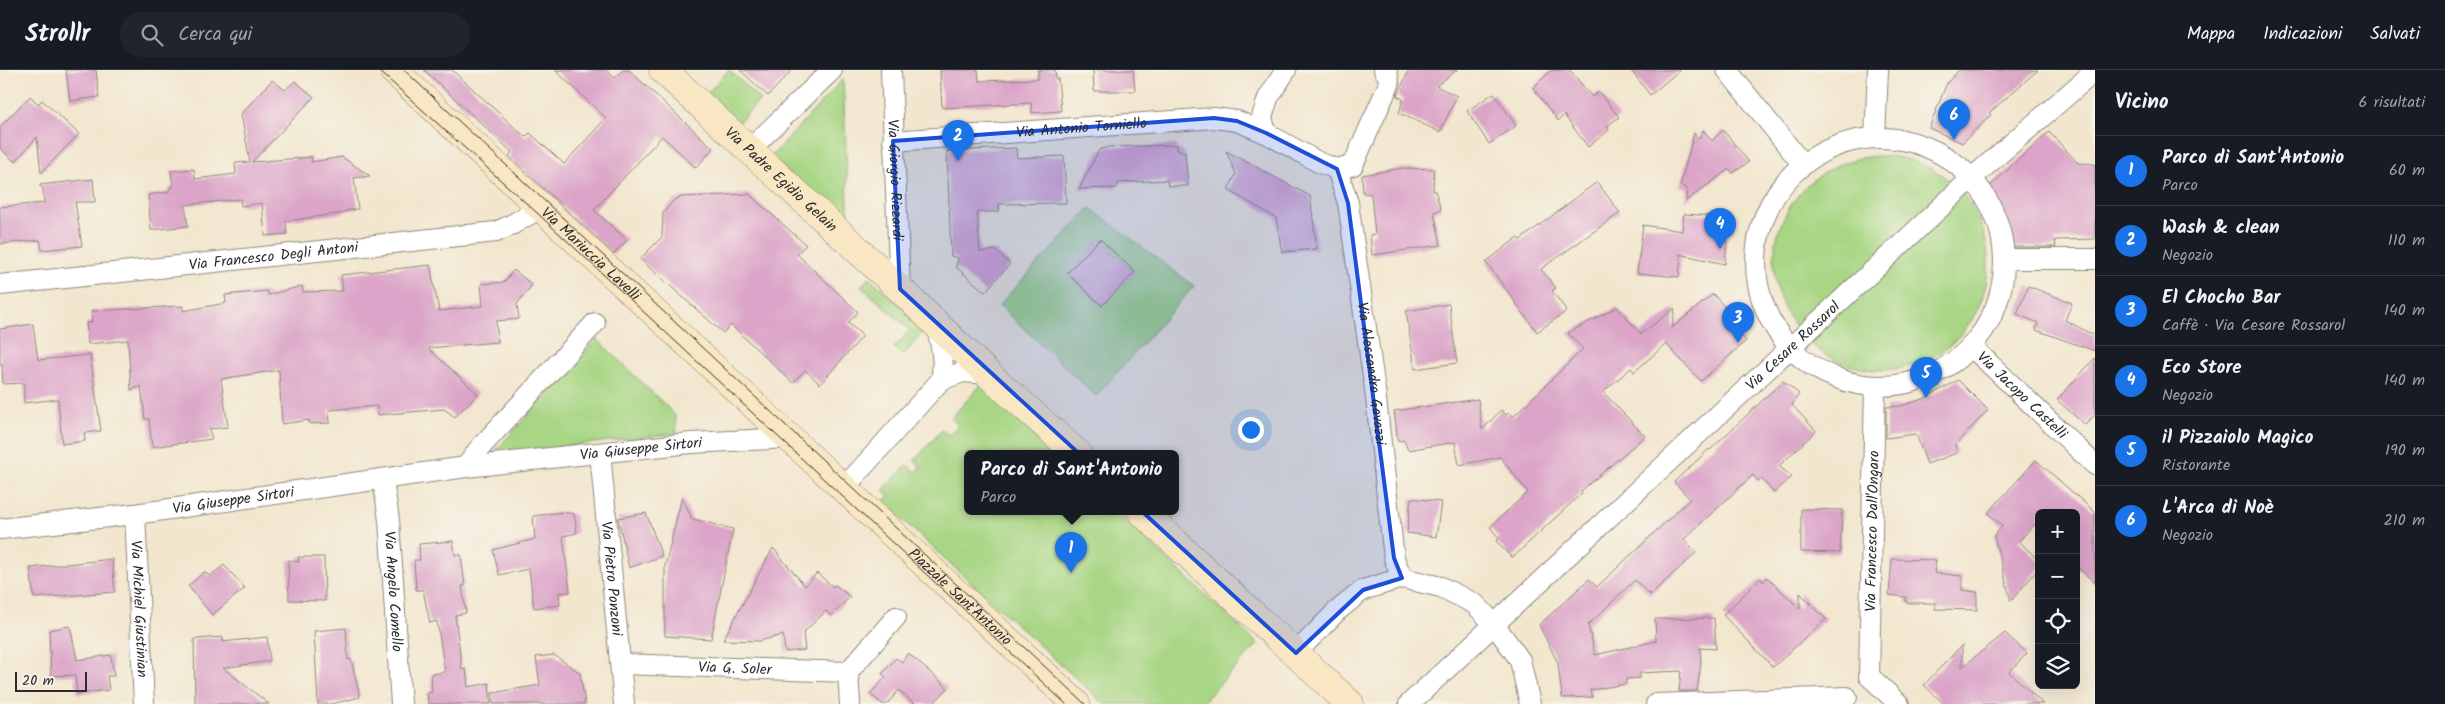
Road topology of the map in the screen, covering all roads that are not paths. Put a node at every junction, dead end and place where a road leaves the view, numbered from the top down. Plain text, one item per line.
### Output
1 (393, 70) edge
2 (663, 70) edge
3 (832, 70) edge
4 (891, 70) edge
5 (1286, 70) edge
6 (1384, 70) edge
7 (1727, 70) edge
8 (1878, 70) edge
9 (2095, 71) edge
10 (1266, 133) junction
11 (1874, 138) junction
12 (893, 141) junction
13 (749, 150) junction
14 (1803, 165) junction
15 (1336, 170) junction
16 (1972, 178) junction
17 (542, 207) junction
18 (2004, 259) junction
19 (2095, 259) edge
20 (0, 285) edge
21 (900, 289) junction
22 (596, 324) dead end
23 (936, 325) junction
24 (1971, 346) junction
25 (1790, 348) junction
26 (988, 374) junction
27 (941, 380) junction
28 (1875, 387) junction
29 (788, 438) junction
30 (1074, 450) edge
31 (600, 453) junction
32 (2095, 465) edge
33 (466, 467) junction
34 (382, 480) junction
35 (844, 489) junction
36 (135, 514) junction
37 (1145, 515) edge
38 (0, 529) edge
39 (1402, 578) junction
40 (896, 617) dead end
41 (1494, 624) junction
42 (1296, 653) junction
43 (621, 664) junction
44 (848, 672) junction
45 (1868, 676) junction
46 (1850, 701) edge
47 (144, 704) edge
48 (401, 704) edge
49 (624, 704) edge
50 (850, 704) edge
51 (1076, 704) edge
52 (1350, 704) edge
53 (1409, 704) edge
54 (1530, 704) edge
55 (1656, 704) edge
56 (1899, 704) edge

1 - 17 street, Via Mariuccia Lavelli
2 - 13 street, Via Padre Egidio Gelain
3 - 13 street
4 - 12 street, Via Giorgio Rizzardi
5 - 10 street
6 - 15 street
7 - 14 street
8 - 11 street
9 - 16 street, Via Cesare Rossarol
10 - 12 street, Via Antonio Torniello
10 - 15 street, Via Antonio Torniello
11 - 14 street
11 - 16 street
12 - 21 street, Via Giorgio Rizzardi
13 - 21 street, Via Padre Egidio Gelain
14 - 25 street
15 - 39 street, Via Alessandro Gavazzi
16 - 18 street
16 - 25 street, Via Cesare Rossarol
17 - 20 street, Via Francesco Degli Antoni
17 - 29 street, Via Mariuccia Lavelli
18 - 19 street
18 - 24 street
21 - 23 street
22 - 33 street
23 - 26 street
23 - 27 street
24 - 28 street
24 - 32 street, Via Jacopo Castelli
25 - 28 street
25 - 41 street, Via Cesare Rossarol
26 - 27 street
26 - 30 street
27 - 35 street
28 - 45 street, Via Francesco Dall'Ongaro
29 - 31 street, Via Giuseppe Sirtori
29 - 35 street, Piazzale Sant'Antonio
31 - 33 street, Via Giuseppe Sirtori
31 - 43 street, Via Pietro Ponzoni
33 - 34 street, Via Giuseppe Sirtori
34 - 36 street, Via Giuseppe Sirtori
34 - 48 street, Via Angelo Comello
35 - 51 street, Piazzale Sant'Antonio
36 - 38 street, Via Giuseppe Sirtori
36 - 47 street, Via Michiel Giustinian
37 - 42 street
39 - 41 street
39 - 42 street
40 - 44 street
41 - 53 street, Via Cesare Rossarol
41 - 54 street
42 - 52 street
43 - 44 street, Via G. Soler
43 - 49 street, Via Pietro Ponzoni
44 - 50 street
45 - 46 street
45 - 56 street
46 - 55 street

